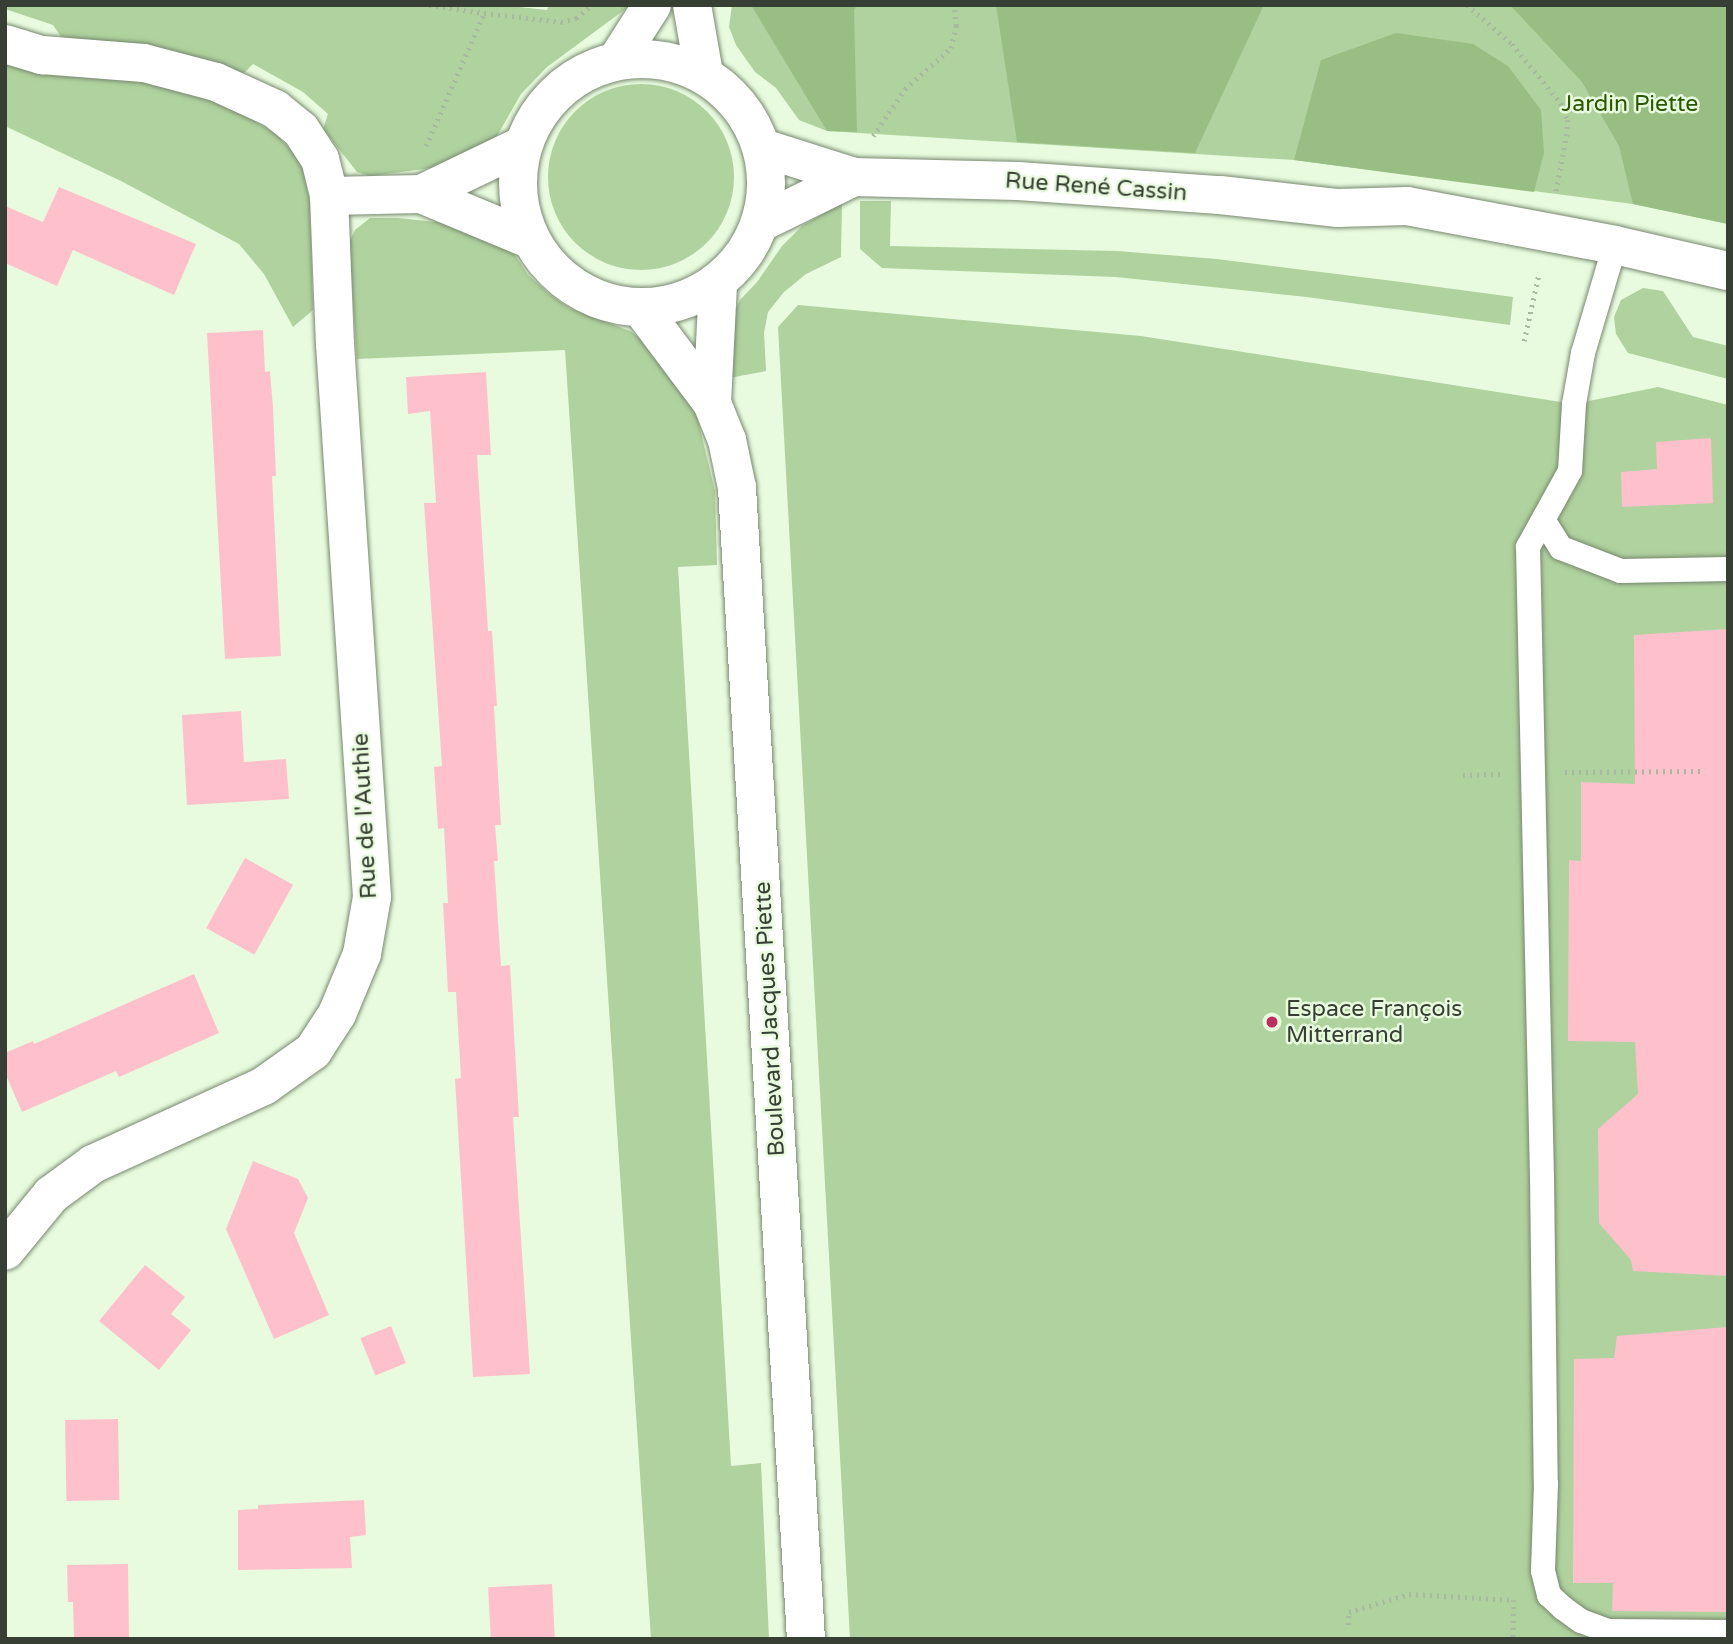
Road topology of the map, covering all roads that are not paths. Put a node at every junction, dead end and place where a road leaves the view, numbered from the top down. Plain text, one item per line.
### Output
1 (652, 5) edge
2 (692, 5) edge
3 (5, 44) edge
4 (617, 60) junction
5 (704, 74) junction
6 (523, 145) junction
7 (763, 148) junction
8 (853, 177) junction
9 (421, 194) junction
10 (329, 196) junction
11 (760, 223) junction
12 (529, 239) junction
13 (1612, 255) junction
14 (1728, 271) edge
15 (718, 283) junction
16 (1728, 295) edge
17 (641, 308) junction
18 (712, 403) junction
19 (1544, 521) junction
20 (1728, 569) edge
21 (5, 1251) edge
22 (1728, 1632) edge
23 (806, 1639) edge

1 - 4 street
2 - 5 street
3 - 10 street, Rue de l'Authie
4 - 5 street
4 - 6 street
5 - 7 street
6 - 9 street
6 - 12 street
7 - 8 street, Rue René Cassin
7 - 11 street
8 - 11 street, Rue René Cassin
8 - 13 street, Rue René Cassin
9 - 10 street
9 - 12 street
10 - 21 street, Rue de l'Authie
11 - 15 street
12 - 17 street
13 - 14 street, Rue René Cassin
13 - 16 street, Rue René Cassin
13 - 19 lane
15 - 17 street
15 - 18 street, Boulevard Jacques Piette
17 - 18 street, Boulevard Jacques Piette
18 - 23 street, Boulevard Jacques Piette
19 - 20 lane
19 - 22 lane

